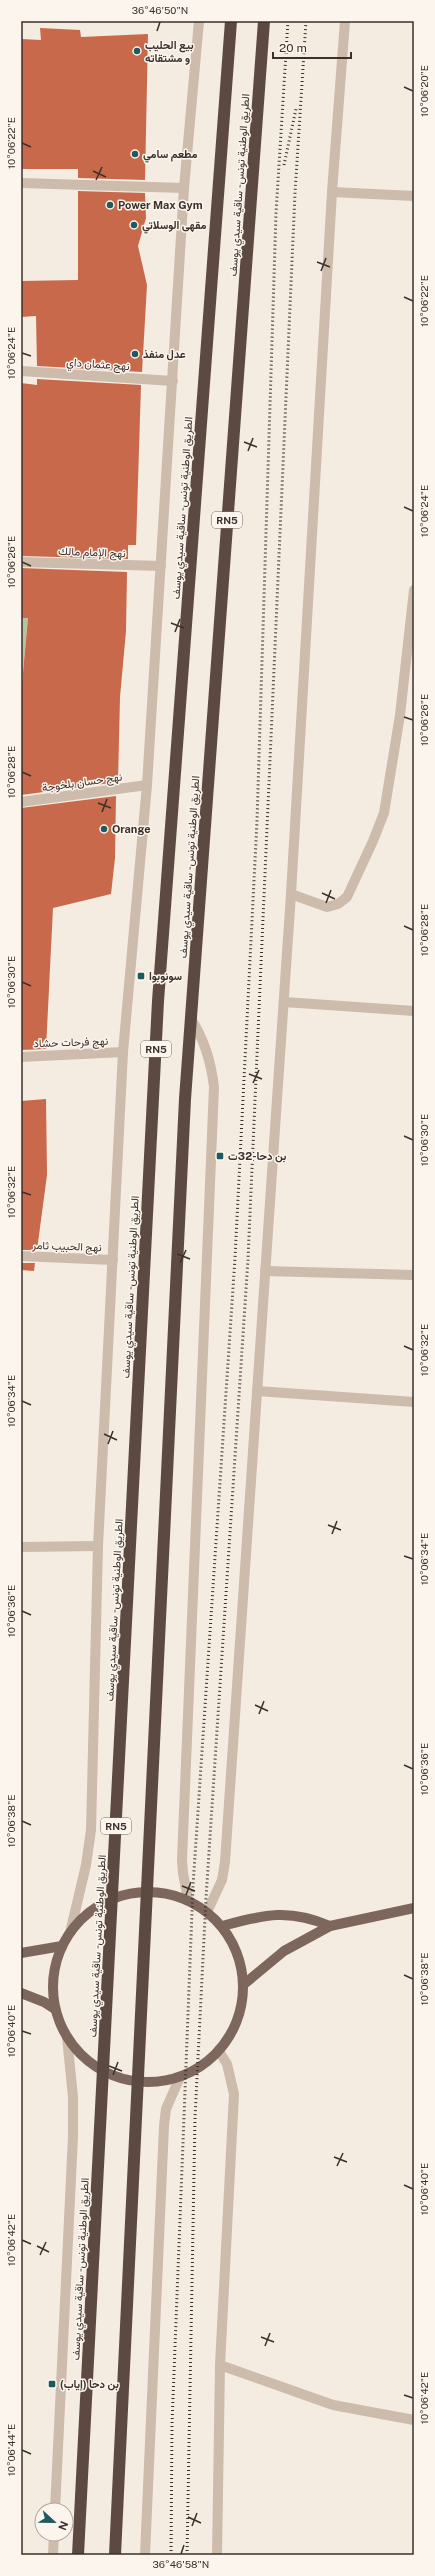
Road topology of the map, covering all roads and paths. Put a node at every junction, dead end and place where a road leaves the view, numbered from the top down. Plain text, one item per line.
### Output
1 (199, 21) edge
2 (231, 21) edge
3 (264, 21) edge
4 (345, 21) edge
5 (21, 183) edge
6 (184, 188) junction
7 (332, 192) junction
8 (414, 196) edge
9 (21, 371) edge
10 (173, 381) junction
11 (21, 562) edge
12 (161, 566) junction
13 (414, 590) edge
14 (147, 785) junction
15 (21, 802) edge
16 (291, 894) junction
17 (284, 1002) junction
18 (414, 1011) edge
19 (191, 1019) junction
20 (123, 1052) junction
21 (21, 1056) edge
22 (21, 1256) edge
23 (113, 1260) junction
24 (265, 1271) junction
25 (414, 1275) edge
26 (257, 1391) junction
27 (414, 1402) edge
28 (98, 1546) junction
29 (21, 1547) edge
30 (188, 1900) junction
31 (414, 1908) edge
32 (207, 1912) junction
33 (222, 1926) junction
34 (330, 1926) junction
35 (70, 1933) junction
36 (62, 1946) junction
37 (21, 1953) edge
38 (243, 1985) junction
39 (21, 1993) edge
40 (55, 2009) junction
41 (67, 2037) junction
42 (219, 2050) junction
43 (180, 2077) junction
44 (220, 2365) junction
45 (414, 2420) edge
46 (55, 2502) edge
47 (54, 2542) edge
48 (53, 2555) edge
49 (78, 2555) edge
50 (115, 2555) edge
51 (145, 2555) edge
52 (217, 2555) edge

1 - 6 street
2 - 49 highway, الطريق الوطنية تونس - ساقية سيدي يوسف / RN5
3 - 19 highway, الطريق الوطنية تونس - ساقية سيدي يوسف / RN5
4 - 7 street
5 - 6 street
6 - 10 street
7 - 8 street
7 - 16 street
9 - 10 street, نهج عثمان داي
10 - 12 street
11 - 12 street, نهج الإمام مالك
12 - 14 street
13 - 16 street
14 - 15 street, نهج حسان بلخوجة
14 - 20 street
16 - 17 street
17 - 18 street
17 - 24 street
19 - 30 street
19 - 50 highway, الطريق الوطنية تونس - ساقية سيدي يوسف / RN5
20 - 21 street, نهج فرحات حشاد
20 - 23 street
22 - 23 street, نهج الحبيب ثامر
23 - 28 street
24 - 25 street
24 - 26 street
26 - 27 street
26 - 32 street
28 - 29 street
28 - 35 street
30 - 32 main road
30 - 35 main road
31 - 34 main road
32 - 33 main road
33 - 34 main road
33 - 38 main road
34 - 38 main road
35 - 36 main road
36 - 37 main road
36 - 40 main road
38 - 42 main road
39 - 40 main road
40 - 41 main road
41 - 43 main road
41 - 46 street
42 - 43 main road
42 - 44 street
43 - 51 street
44 - 45 street
44 - 52 street
47 - 48 street

